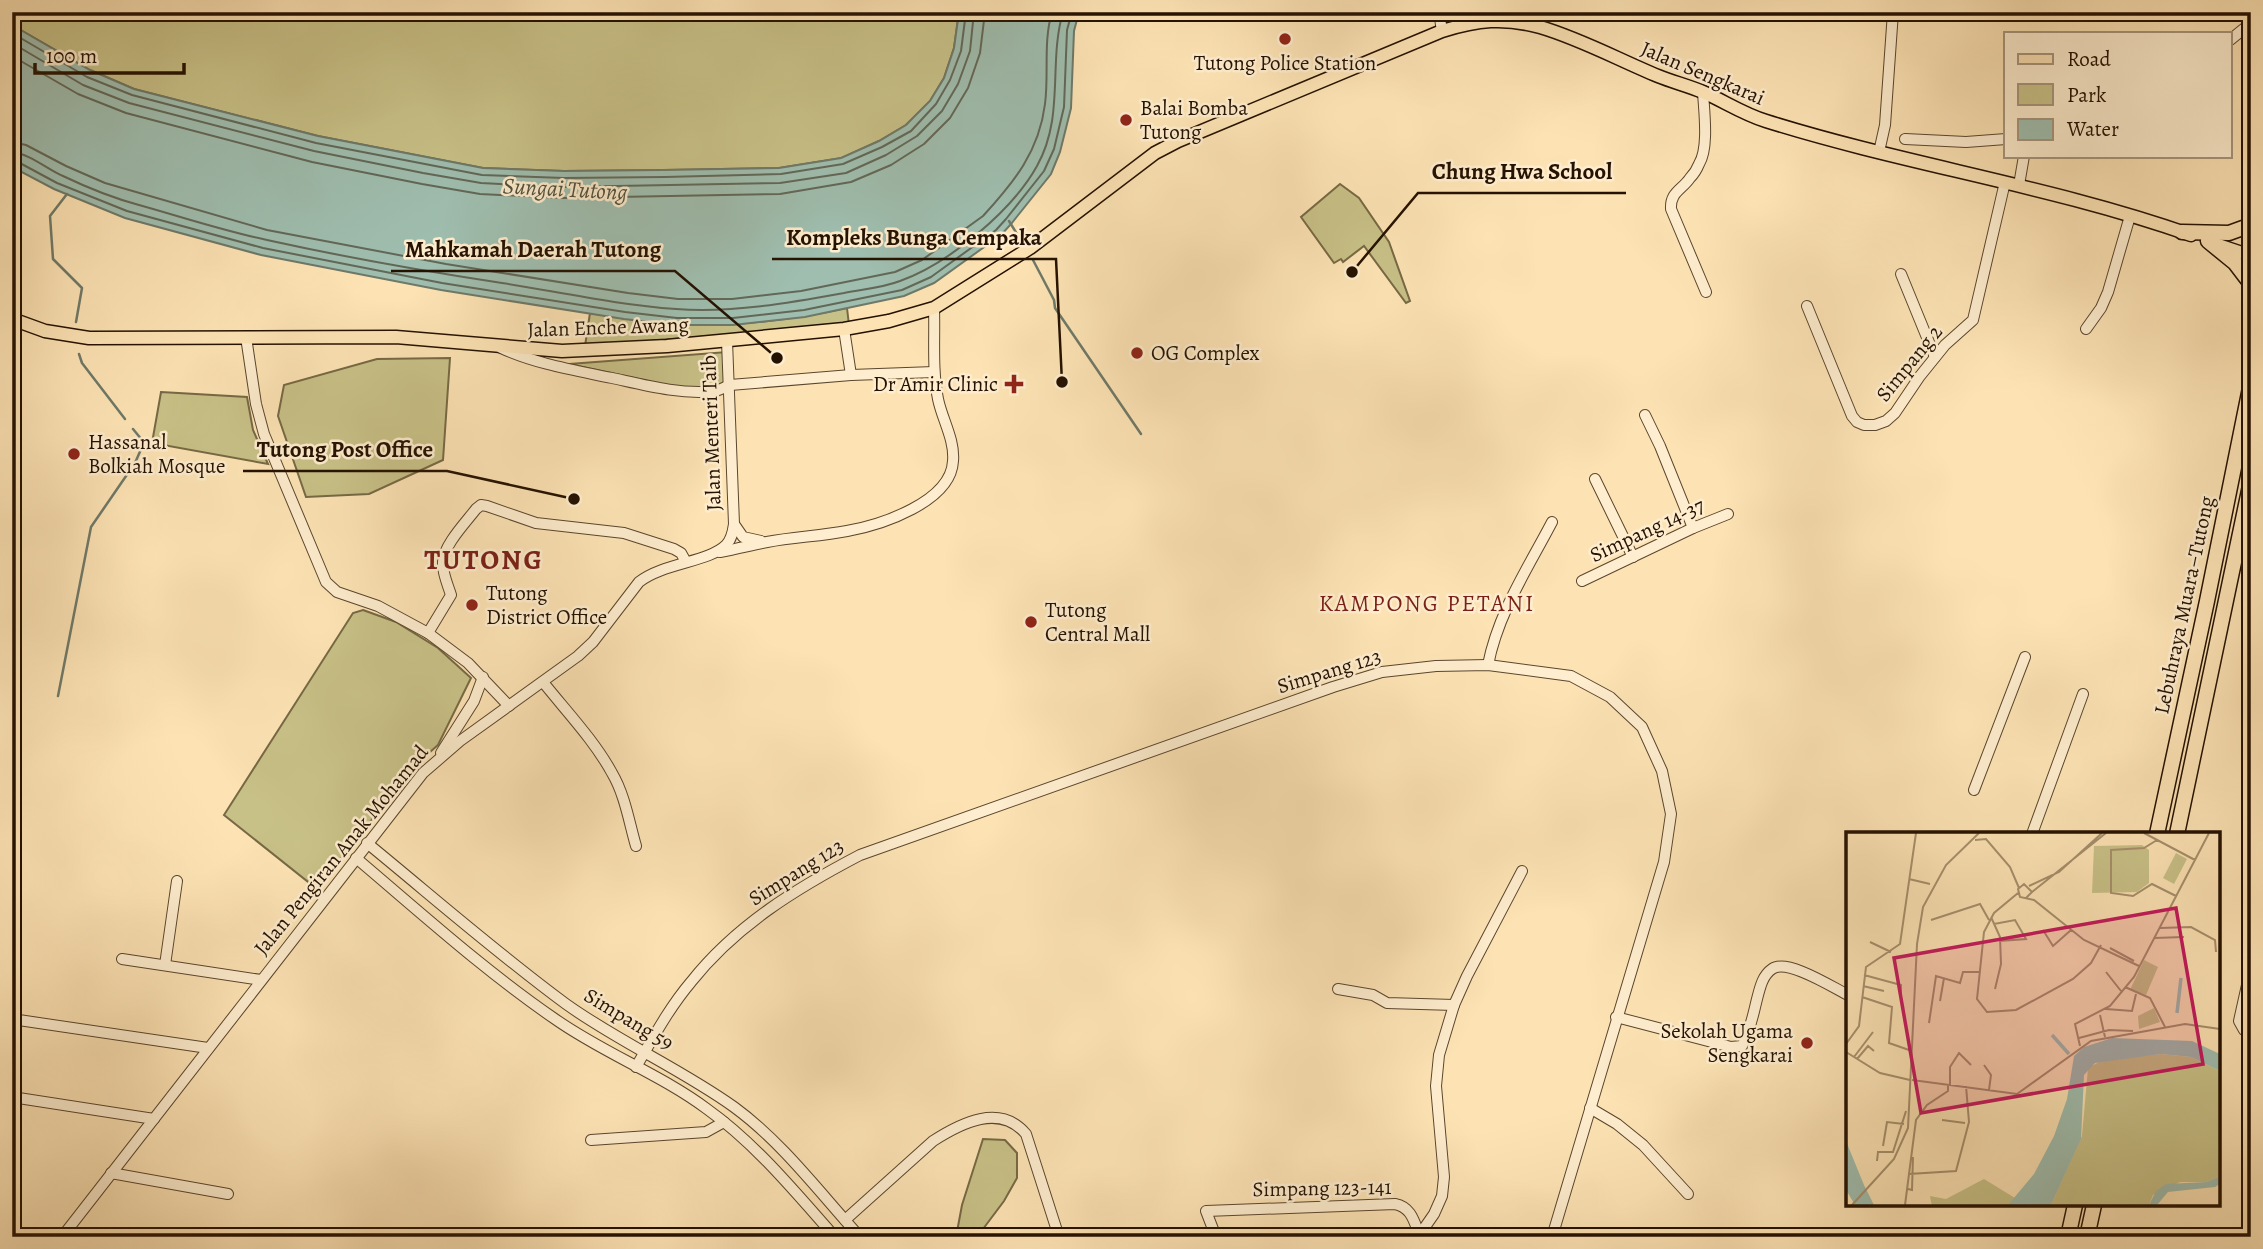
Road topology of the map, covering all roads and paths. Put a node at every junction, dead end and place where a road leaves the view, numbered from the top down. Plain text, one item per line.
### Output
1 (1439, 12) edge
2 (1893, 12) edge
3 (2251, 23) edge
4 (1442, 31) junction
5 (2232, 38) edge
6 (1703, 92) junction
7 (1905, 139) dead end
8 (2004, 139) edge
9 (1879, 152) junction
10 (1155, 153) joint
11 (2024, 158) edge
12 (2005, 182) junction
13 (2019, 185) junction
14 (2130, 216) junction
15 (2251, 225) edge
16 (2182, 232) junction
17 (2208, 241) junction
18 (2251, 256) edge
19 (1901, 274) dead end
20 (2251, 284) edge
21 (1706, 292) dead end
22 (1807, 306) dead end
23 (934, 308) junction
24 (12, 319) edge
25 (2086, 329) dead end
26 (844, 330) junction
27 (246, 337) junction
28 (727, 341) junction
29 (500, 348) junction
30 (1935, 357) junction
31 (934, 372) junction
32 (851, 375) junction
33 (2251, 383) edge
34 (730, 385) junction
35 (1645, 415) dead end
36 (1595, 479) dead end
37 (2251, 481) edge
38 (1728, 514) dead end
39 (1552, 522) dead end
40 (734, 524) junction
41 (1693, 528) junction
42 (769, 542) junction
43 (708, 554) junction
44 (1633, 557) junction
45 (686, 562) junction
46 (1582, 581) dead end
47 (428, 633) junction
48 (2025, 657) dead end
49 (1488, 665) junction
50 (484, 677) junction
51 (543, 682) junction
52 (2083, 694) dead end
53 (509, 706) junction
54 (438, 759) junction
55 (1974, 790) dead end
56 (2033, 832) edge
57 (2157, 832) edge
58 (2177, 832) edge
59 (367, 844) junction
60 (636, 846) dead end
61 (356, 858) junction
62 (1522, 871) dead end
63 (177, 881) dead end
64 (122, 959) dead end
65 (165, 965) junction
66 (2251, 967) edge
67 (261, 980) junction
68 (1338, 989) dead end
69 (1846, 994) edge
70 (1454, 1005) junction
71 (1616, 1017) junction
72 (12, 1019) edge
73 (2251, 1033) edge
74 (208, 1048) junction
75 (645, 1052) junction
76 (636, 1067) junction
77 (12, 1097) edge
78 (1590, 1108) junction
79 (154, 1119) junction
80 (724, 1122) junction
81 (592, 1140) dead end
82 (111, 1173) junction
83 (228, 1194) dead end
84 (1688, 1194) dead end
85 (2075, 1207) edge
86 (2094, 1207) edge
87 (845, 1220) junction
88 (1419, 1235) edge
89 (62, 1237) edge
90 (835, 1237) edge
91 (860, 1237) edge
92 (1059, 1237) edge
93 (1216, 1237) edge
94 (1552, 1237) edge
95 (2068, 1237) edge
96 (2087, 1237) edge

1 - 4 street
2 - 9 street
3 - 5 street
4 - 6 main road, Jalan Sengkarai
4 - 10 main road, Jalan Sengkarai
6 - 9 main road, Jalan Sengkarai
6 - 21 street
7 - 8 street
9 - 12 main road, Jalan Sengkarai
10 - 23 main road, Jalan Enche Awang
11 - 13 street
12 - 13 main road, Jalan Sengkarai
12 - 30 street, Simpang 2
13 - 14 main road, Jalan Sengkarai
14 - 16 main road, Jalan Sengkarai
14 - 25 street
15 - 16 highway
16 - 17 main road, Jalan Sengkarai
17 - 18 main road, Jalan Sengkarai
17 - 20 highway
19 - 30 street
22 - 30 street, Simpang 2
23 - 26 main road, Jalan Enche Awang
23 - 31 street
24 - 27 main road, Jalan Enche Awang
26 - 28 main road, Jalan Enche Awang
26 - 32 street
27 - 29 main road, Jalan Enche Awang
27 - 47 street
28 - 29 main road, Jalan Enche Awang
28 - 34 street, Jalan Menteri Taib
29 - 34 street
31 - 32 street
31 - 42 street
32 - 34 street
33 - 57 highway, Lebuhraya Muara–Tutong
34 - 40 street, Jalan Menteri Taib
35 - 41 street
36 - 44 street
37 - 58 highway, Lebuhraya Muara–Tutong
38 - 41 street, Simpang 14-37
39 - 49 street
40 - 42 street
40 - 43 street
41 - 44 street, Simpang 14-37
42 - 43 street, Jalan Pengiran Anak Mohamad
43 - 45 street, Jalan Pengiran Anak Mohamad
44 - 46 street, Simpang 14-37
45 - 47 street
45 - 51 street, Jalan Pengiran Anak Mohamad
47 - 50 street
48 - 55 street
49 - 71 street, Simpang 123
49 - 75 street, Simpang 123
50 - 53 street
50 - 54 street
51 - 53 street, Jalan Pengiran Anak Mohamad
51 - 60 street
52 - 56 street
53 - 54 street, Jalan Pengiran Anak Mohamad
54 - 59 street, Jalan Pengiran Anak Mohamad
59 - 61 street, Jalan Pengiran Anak Mohamad
59 - 75 street, Simpang 59
61 - 67 street, Jalan Pengiran Anak Mohamad
61 - 76 street, Simpang 59
62 - 70 street
63 - 65 street
64 - 65 street
65 - 67 street
66 - 73 street
67 - 74 street, Jalan Pengiran Anak Mohamad
68 - 70 street
69 - 71 street
70 - 88 street
71 - 78 street, Simpang 123
72 - 74 street
74 - 79 street, Jalan Pengiran Anak Mohamad
75 - 76 street, Simpang 123
75 - 87 street, Simpang 59
76 - 80 street, Simpang 59
77 - 79 street
78 - 84 street
78 - 94 street, Simpang 123
79 - 82 street, Jalan Pengiran Anak Mohamad
80 - 81 street
80 - 90 street, Simpang 59
82 - 83 street
82 - 89 street, Jalan Pengiran Anak Mohamad
85 - 95 highway
86 - 96 highway
87 - 91 street, Simpang 59
87 - 92 street
88 - 93 street, Simpang 123-141

